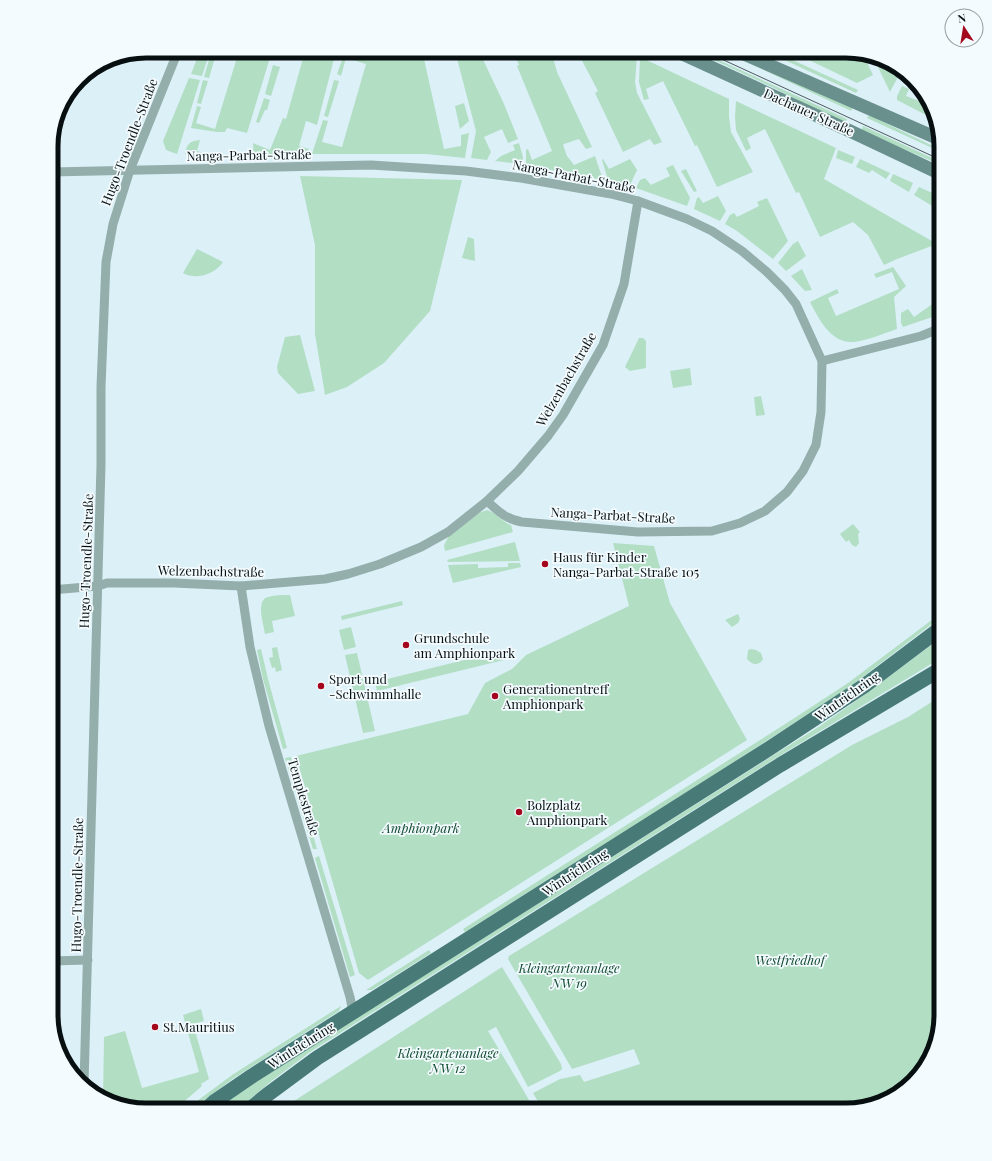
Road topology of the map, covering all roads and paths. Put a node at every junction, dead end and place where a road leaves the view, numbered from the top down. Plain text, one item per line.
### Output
1 (175, 58) edge
2 (691, 58) edge
3 (753, 58) edge
4 (933, 136) edge
5 (130, 170) junction
6 (934, 171) edge
7 (58, 172) edge
8 (638, 201) junction
9 (934, 331) edge
10 (822, 361) junction
11 (487, 501) junction
12 (98, 586) junction
13 (241, 586) junction
14 (58, 589) edge
15 (934, 633) edge
16 (934, 673) edge
17 (88, 960) junction
18 (58, 961) edge
19 (353, 1012) junction
20 (84, 1077) edge
21 (213, 1103) edge
22 (257, 1103) edge

1 - 5 street, Hugo-Troendle-Straße
2 - 6 main road, Dachauer Straße
3 - 4 main road, Dachauer Straße
5 - 7 street, Nanga-Parbat-Straße
5 - 8 street, Nanga-Parbat-Straße
5 - 12 street, Hugo-Troendle-Straße
8 - 10 street, Nanga-Parbat-Straße
8 - 11 street, Welzenbachstraße
9 - 10 street
10 - 11 street, Nanga-Parbat-Straße
11 - 13 street, Welzenbachstraße
12 - 13 street, Welzenbachstraße
12 - 14 street, Welzenbachstraße
12 - 17 street, Hugo-Troendle-Straße
13 - 19 street, Templestraße
15 - 19 main road, Wintrichring
16 - 22 main road, Wintrichring
17 - 18 street
17 - 20 street, Hugo-Troendle-Straße
19 - 21 main road, Wintrichring

